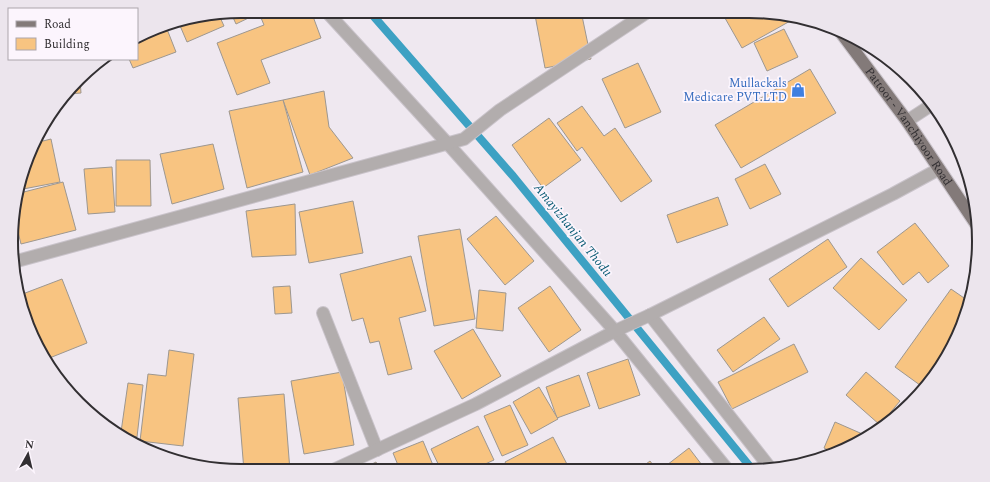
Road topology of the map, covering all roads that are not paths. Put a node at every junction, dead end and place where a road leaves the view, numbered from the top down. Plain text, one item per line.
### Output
1 (332, 18) edge
2 (638, 18) edge
3 (847, 41) edge
4 (928, 108) edge
5 (907, 121) junction
6 (448, 144) junction
7 (939, 169) junction
8 (971, 216) edge
9 (19, 261) edge
10 (323, 313) dead end
11 (650, 315) junction
12 (615, 331) junction
13 (377, 450) junction
14 (346, 464) edge
15 (723, 464) edge
16 (767, 464) edge

1 - 6 street
2 - 6 street
3 - 5 main road, Pattoor - Vanchiyoor Road
4 - 5 street
5 - 7 main road, Pattoor - Vanchiyoor Road
6 - 9 street
6 - 12 street
7 - 8 main road, Pattoor - Vanchiyoor Road
7 - 11 street
10 - 13 street
11 - 12 street
11 - 16 street
12 - 13 street
12 - 15 street
13 - 14 street

